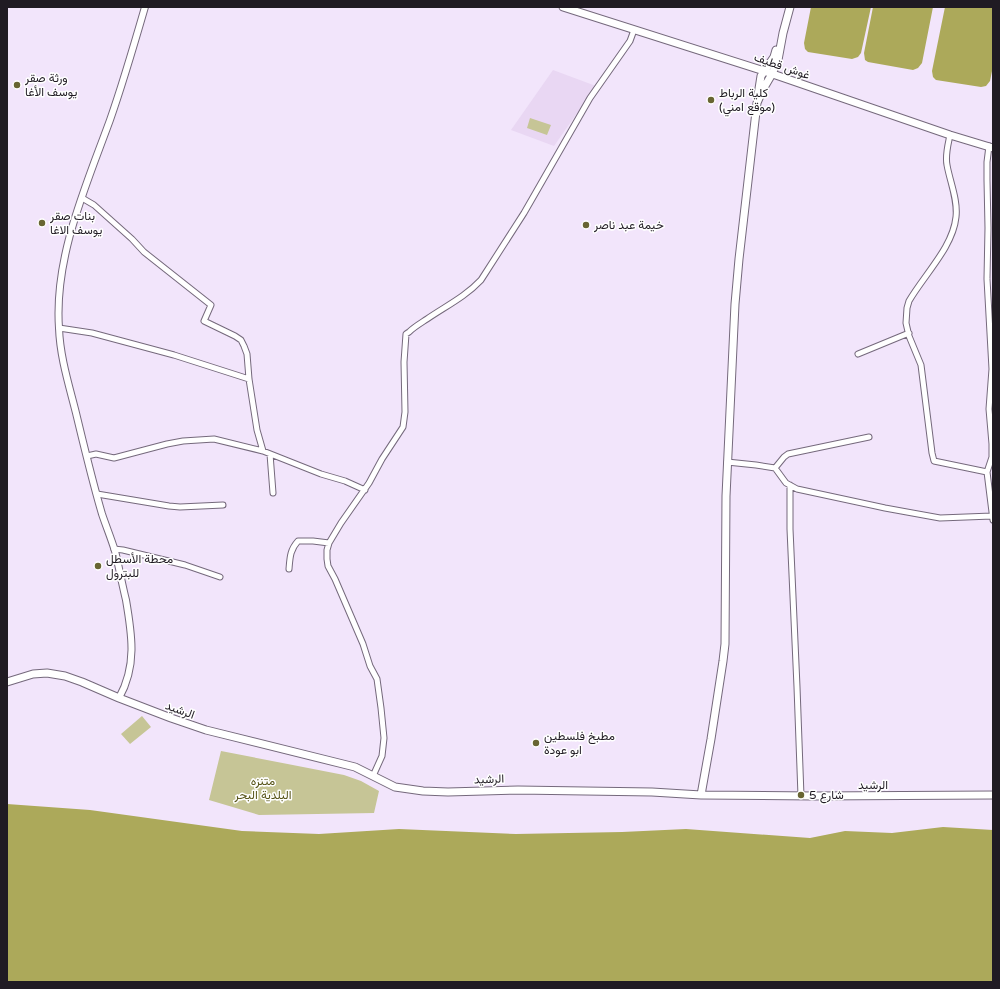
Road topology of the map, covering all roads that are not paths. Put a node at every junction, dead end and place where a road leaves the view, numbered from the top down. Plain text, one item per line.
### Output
1 (145, 7) edge
2 (563, 7) edge
3 (790, 7) edge
4 (634, 30) junction
5 (783, 33) junction
6 (764, 71) junction
7 (772, 74) junction
8 (758, 103) junction
9 (950, 135) junction
10 (991, 147) edge
11 (82, 198) junction
12 (58, 328) junction
13 (909, 334) junction
14 (858, 354) dead end
15 (249, 379) junction
16 (992, 427) edge
17 (869, 437) dead end
18 (263, 451) junction
19 (270, 454) junction
20 (87, 456) junction
21 (992, 458) edge
22 (727, 462) junction
23 (775, 468) junction
24 (987, 472) junction
25 (790, 486) junction
26 (365, 490) junction
27 (273, 493) dead end
28 (97, 494) junction
29 (223, 505) dead end
30 (993, 518) edge
31 (329, 543) junction
32 (114, 549) junction
33 (289, 569) dead end
34 (220, 577) dead end
35 (7, 682) edge
36 (119, 698) junction
37 (373, 776) junction
38 (701, 795) junction
39 (993, 795) edge
40 (801, 796) junction

1 - 11 street
2 - 4 main road, غوش قطيف
3 - 5 main road
4 - 6 main road, غوش قطيف
4 - 26 street
5 - 6 main road
5 - 7 main road
6 - 7 main road, غوش قطيف
6 - 8 main road
7 - 8 main road
7 - 9 main road, غوش قطيف
8 - 22 main road
9 - 10 main road, غوش قطيف
9 - 13 street
10 - 16 street
11 - 12 street
11 - 15 street
12 - 15 street
12 - 20 street
13 - 14 street
13 - 24 street
15 - 18 street
16 - 21 street
17 - 23 street
18 - 19 street
18 - 20 street
19 - 26 street
19 - 27 street
20 - 28 street
21 - 24 street
22 - 23 street
22 - 38 main road
23 - 25 street
24 - 30 street
25 - 30 street
25 - 40 street
26 - 31 street
28 - 29 street
28 - 32 street
31 - 33 street
31 - 37 street
32 - 34 street
32 - 36 street
35 - 36 main road, الرشيد
36 - 37 main road, الرشيد
37 - 38 main road, الرشيد
38 - 40 main road, الرشيد
39 - 40 main road, الرشيد

